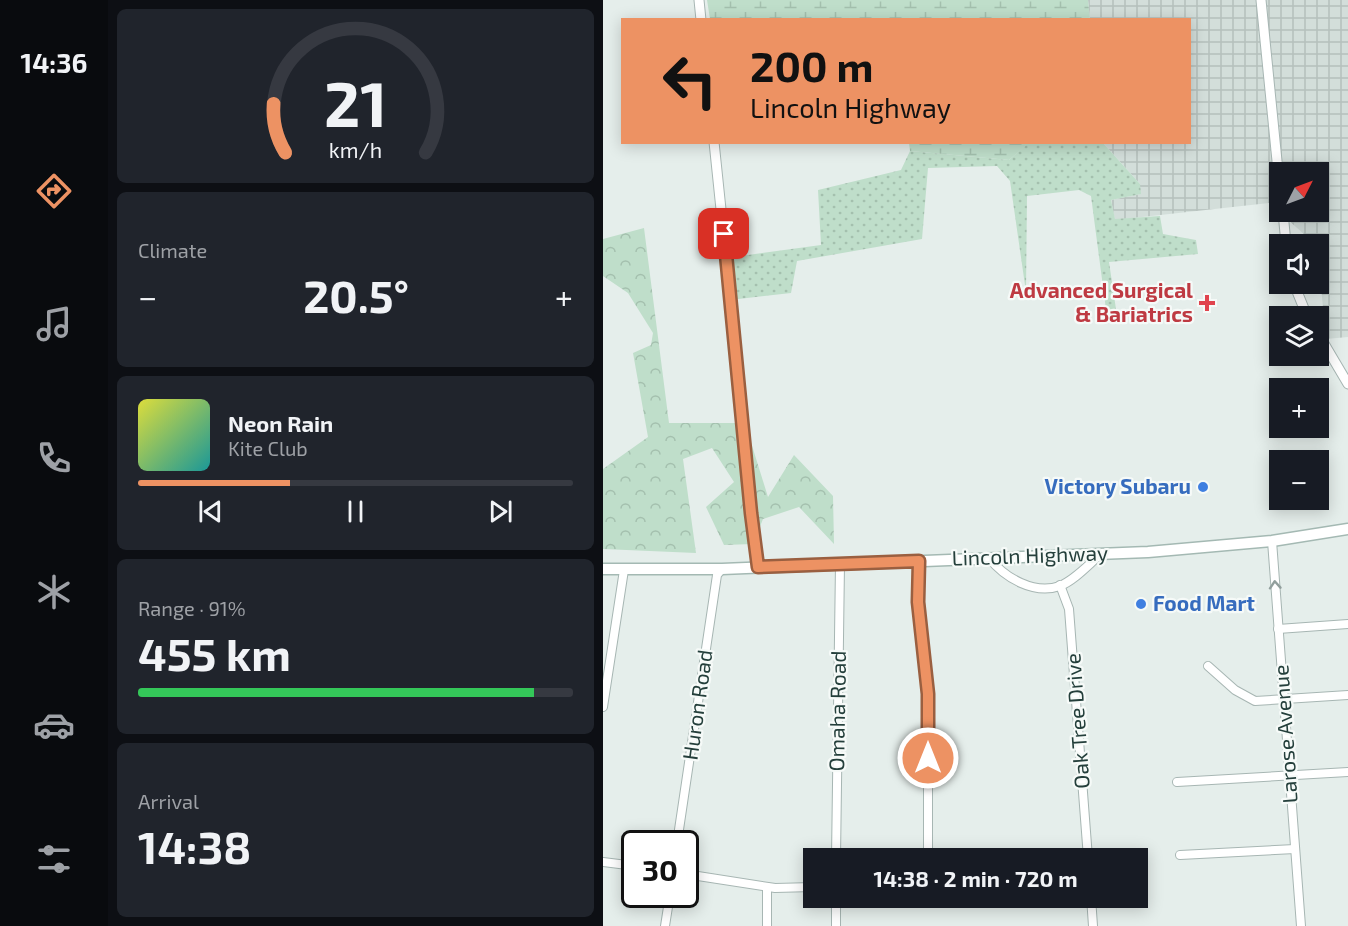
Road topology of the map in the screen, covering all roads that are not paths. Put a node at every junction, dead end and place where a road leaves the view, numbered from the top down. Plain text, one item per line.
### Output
1 (699, 0) edge
2 (1261, 0) edge
3 (701, 18) edge
4 (714, 144) edge
5 (1277, 162) edge
6 (1329, 352) edge
7 (1348, 384) edge
8 (1348, 530) edge
9 (1272, 542) junction
10 (1103, 553) junction
11 (989, 558) junction
12 (919, 561) junction
13 (840, 564) junction
14 (758, 567) junction
15 (603, 569) edge
16 (722, 569) junction
17 (624, 570) junction
18 (1060, 585) junction
19 (1348, 624) edge
20 (1278, 630) junction
21 (1208, 666) dead end
22 (1348, 695) edge
23 (1284, 700) junction
24 (603, 707) edge
25 (1348, 772) edge
26 (1290, 776) junction
27 (1177, 782) dead end
28 (679, 830) edge
29 (836, 848) edge
30 (928, 848) edge
31 (1087, 848) edge
32 (1295, 849) junction
33 (1180, 855) dead end
34 (603, 862) edge
35 (621, 865) edge
36 (699, 876) edge
37 (768, 887) junction
38 (803, 887) edge
39 (668, 908) edge
40 (836, 908) edge
41 (1092, 908) edge
42 (665, 926) edge
43 (767, 926) edge
44 (836, 926) edge
45 (1093, 926) edge
46 (1301, 926) edge

1 - 3 street
2 - 5 street
4 - 14 street
6 - 7 street
8 - 9 main road, Lincoln Highway
9 - 10 main road, Lincoln Highway
20 -> 9 street, Larose Avenue
10 - 11 main road, Lincoln Highway
10 - 18 street
11 - 12 main road, Lincoln Highway
11 - 18 street
12 - 13 main road, Lincoln Highway
12 - 30 street
13 - 14 main road, Lincoln Highway
13 - 29 street, Omaha Road
14 - 16 main road, Lincoln Highway
15 - 17 main road, Lincoln Highway
16 - 17 main road, Lincoln Highway
16 - 28 street, Huron Road
17 - 24 street
18 - 31 street, Oak Tree Drive
19 - 20 street
20 - 23 street, Larose Avenue
21 - 23 street
22 - 23 street
23 - 26 street, Larose Avenue
25 - 26 street
26 - 27 street
26 - 32 street, Larose Avenue
32 - 33 street
32 - 46 street, Larose Avenue
34 - 35 street
36 - 37 street
37 - 38 street
37 - 43 street
39 - 42 street
40 - 44 street
41 - 45 street

